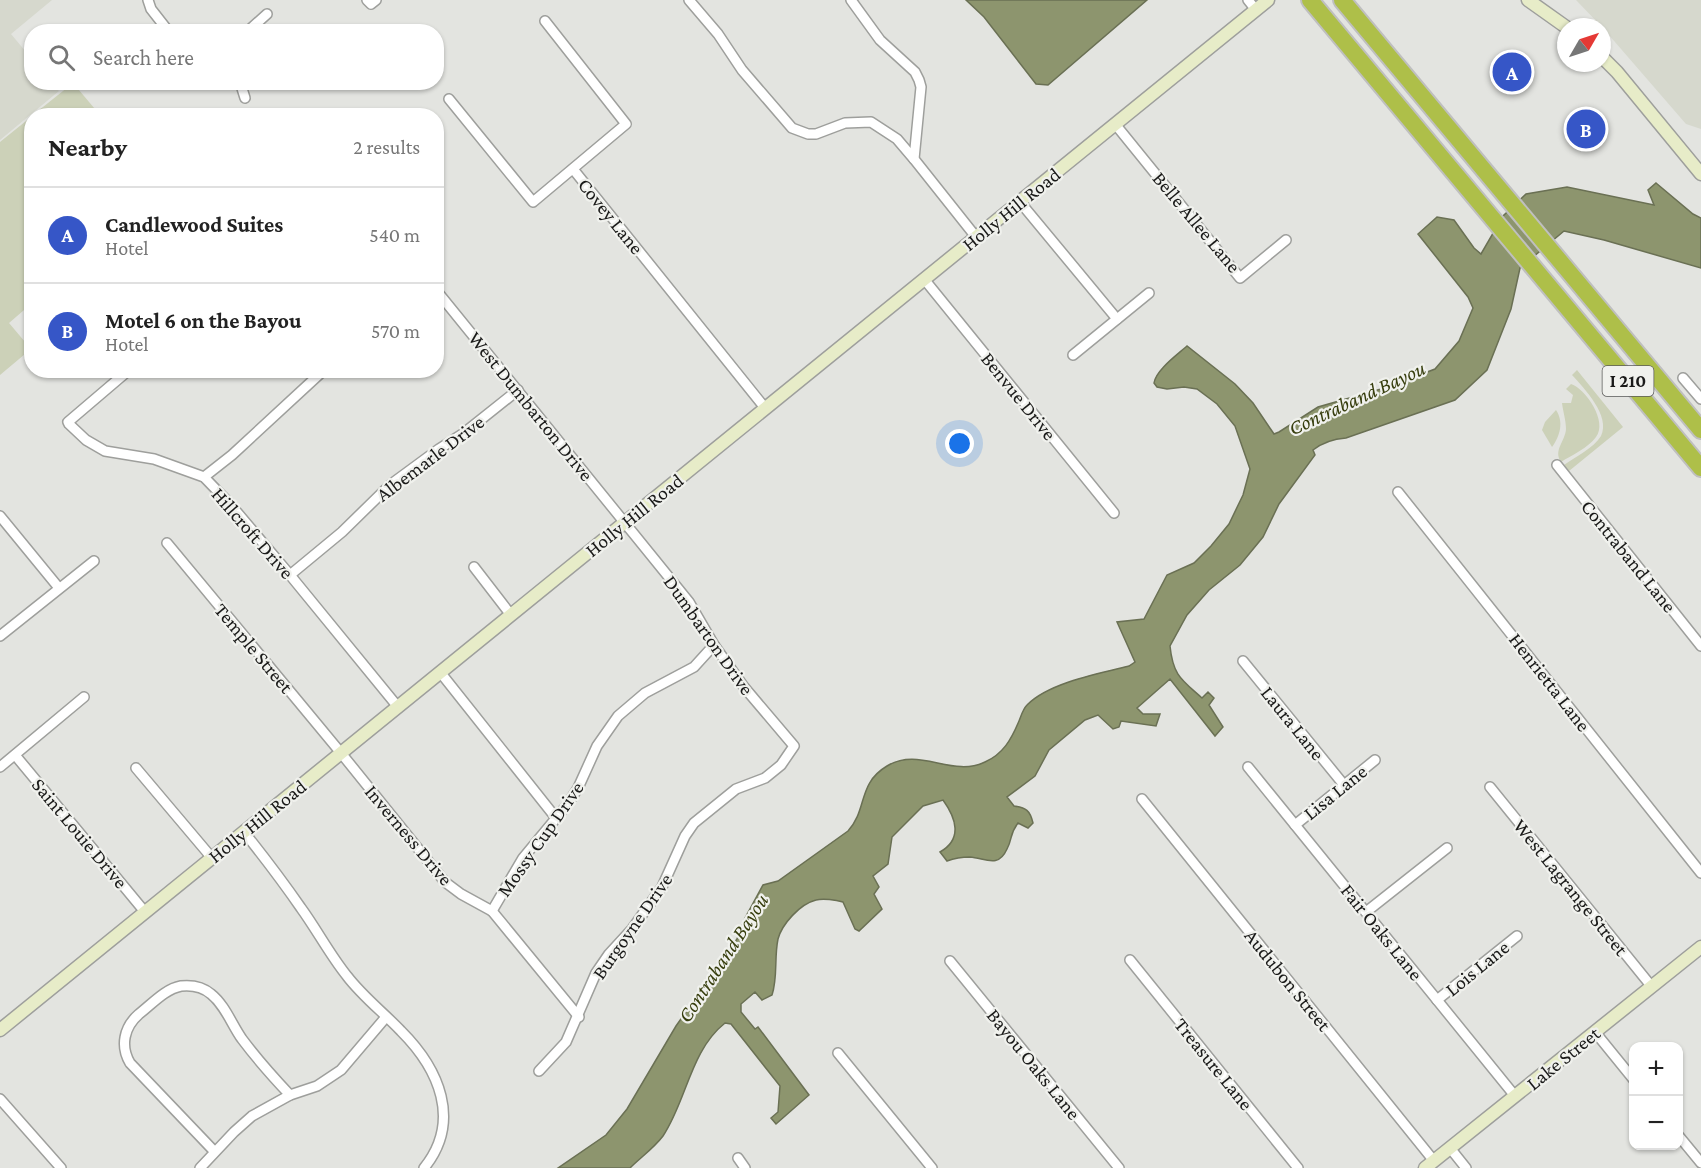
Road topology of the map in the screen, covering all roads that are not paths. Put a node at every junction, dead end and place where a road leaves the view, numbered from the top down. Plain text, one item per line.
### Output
1 (148, 0) edge
2 (689, 0) edge
3 (851, 0) edge
4 (1268, 0) edge
5 (1342, 0) edge
6 (1528, 0) edge
7 (1310, 1) edge
8 (1252, 5) edge
9 (267, 14) dead end
10 (545, 21) dead end
11 (1557, 21) edge
12 (163, 24) edge
13 (256, 24) edge
14 (1611, 66) edge
15 (242, 90) edge
16 (245, 98) dead end
17 (449, 99) dead end
18 (1115, 124) junction
19 (914, 159) junction
20 (573, 169) junction
21 (1701, 174) edge
22 (1020, 202) junction
23 (975, 237) junction
24 (1286, 240) dead end
25 (924, 279) junction
26 (1149, 293) dead end
27 (444, 300) edge
28 (1117, 319) junction
29 (1073, 355) dead end
30 (120, 378) edge
31 (315, 378) edge
32 (1683, 378) dead end
33 (518, 390) junction
34 (1701, 399) edge
35 (765, 408) junction
36 (1701, 430) edge
37 (1557, 465) dead end
38 (1701, 468) edge
39 (204, 477) junction
40 (1398, 492) dead end
41 (1114, 513) dead end
42 (0, 516) edge
43 (625, 523) junction
44 (167, 543) dead end
45 (94, 561) dead end
46 (474, 567) dead end
47 (290, 575) junction
48 (59, 588) junction
49 (511, 615) junction
50 (0, 636) edge
51 (714, 645) junction
52 (1701, 646) edge
53 (1243, 660) dead end
54 (440, 672) junction
55 (84, 698) dead end
56 (398, 707) junction
57 (794, 746) joint
58 (341, 753) junction
59 (15, 754) junction
60 (1375, 760) dead end
61 (0, 767) edge
62 (1248, 767) dead end
63 (136, 768) dead end
64 (1344, 785) junction
65 (1490, 787) dead end
66 (1142, 799) dead end
67 (556, 818) junction
68 (1295, 825) junction
69 (244, 832) junction
70 (1447, 848) dead end
71 (212, 858) junction
72 (1701, 873) edge
73 (492, 911) junction
74 (145, 912) junction
75 (1366, 912) junction
76 (1517, 936) dead end
77 (1699, 954) edge
78 (1130, 960) dead end
79 (950, 961) dead end
80 (1652, 987) junction
81 (1437, 1000) junction
82 (386, 1017) junction
83 (579, 1017) junction
84 (0, 1030) edge
85 (1594, 1032) junction
86 (838, 1053) dead end
87 (539, 1071) dead end
88 (1629, 1074) edge
89 (290, 1095) junction
90 (1515, 1096) junction
91 (0, 1099) edge
92 (1683, 1141) edge
93 (1450, 1148) junction
94 (214, 1151) junction
95 (738, 1158) dead end
96 (1701, 1163) edge
97 (1429, 1165) edge
98 (61, 1168) edge
99 (200, 1168) edge
100 (424, 1168) edge
101 (746, 1168) edge
102 (932, 1168) edge
103 (1119, 1168) edge
104 (1298, 1168) edge
105 (1466, 1168) edge

1 - 12 street
2 - 19 street
3 - 19 street
4 - 8 street, Holly Hill Road
5 - 36 highway, I 210
6 - 11 street
7 - 38 highway, I 210
8 - 18 street, Holly Hill Road
9 - 13 street
10 - 20 street
14 - 21 street
15 - 16 street
17 - 20 street, Covey Lane
18 - 22 street, Holly Hill Road
18 - 24 street, Belle Allee Lane
19 - 23 street
20 - 35 street, Covey Lane
22 - 23 street, Holly Hill Road
22 - 28 street
23 - 25 street, Holly Hill Road
25 - 35 street, Holly Hill Road
25 - 41 street, Benvue Drive
26 - 28 street
27 - 33 street, West Dumbarton Drive
28 - 29 street
30 - 39 street, Hillcroft Drive
31 - 39 street
32 - 34 street
33 - 43 street, West Dumbarton Drive
33 - 47 street, Albemarle Drive
35 - 43 street, Holly Hill Road
37 - 52 street, Contraband Lane
39 - 47 street, Hillcroft Drive
40 - 72 street, Henrietta Lane
42 - 48 street
43 - 49 street, Holly Hill Road
43 - 51 street, Dumbarton Drive
44 - 58 street, Temple Street
45 - 48 street
46 - 49 street
47 - 56 street, Hillcroft Drive
48 - 50 street
49 - 54 street, Holly Hill Road
51 - 57 street, Dumbarton Drive
51 - 67 street, Mossy Cup Drive
53 - 64 street, Laura Lane
54 - 56 street, Holly Hill Road
54 - 67 street
55 - 59 street
56 - 58 street, Holly Hill Road
57 - 83 street, Burgoyne Drive
58 - 69 street, Holly Hill Road
58 - 73 street, Inverness Drive
59 - 61 street
59 - 74 street, Saint Louie Drive
60 - 64 street, Lisa Lane
62 - 68 street, Fair Oaks Lane
63 - 71 street
64 - 68 street, Lisa Lane
65 - 80 street, West Lagrange Street
66 - 97 street, Audubon Street
67 - 73 street, Mossy Cup Drive
68 - 75 street, Fair Oaks Lane
69 - 71 street, Holly Hill Road
69 - 82 street
70 - 75 street
71 - 74 street, Holly Hill Road
73 - 83 street, Inverness Drive
74 - 84 street, Holly Hill Road
75 - 81 street, Fair Oaks Lane
76 - 81 street, Lois Lane
77 - 80 street, Lake Street
78 - 104 street, Treasure Lane
79 - 103 street, Bayou Oaks Lane
80 - 85 street, Lake Street
81 - 90 street, Fair Oaks Lane
82 - 89 street
82 - 100 street
83 - 87 street, Burgoyne Drive
85 - 88 street
85 - 90 street, Lake Street
86 - 102 street
89 - 94 street
89 - 94 street
90 - 93 street, Lake Street
91 - 98 street
92 - 96 street
93 - 97 street, Lake Street
93 - 105 street
94 - 99 street
95 - 101 street

